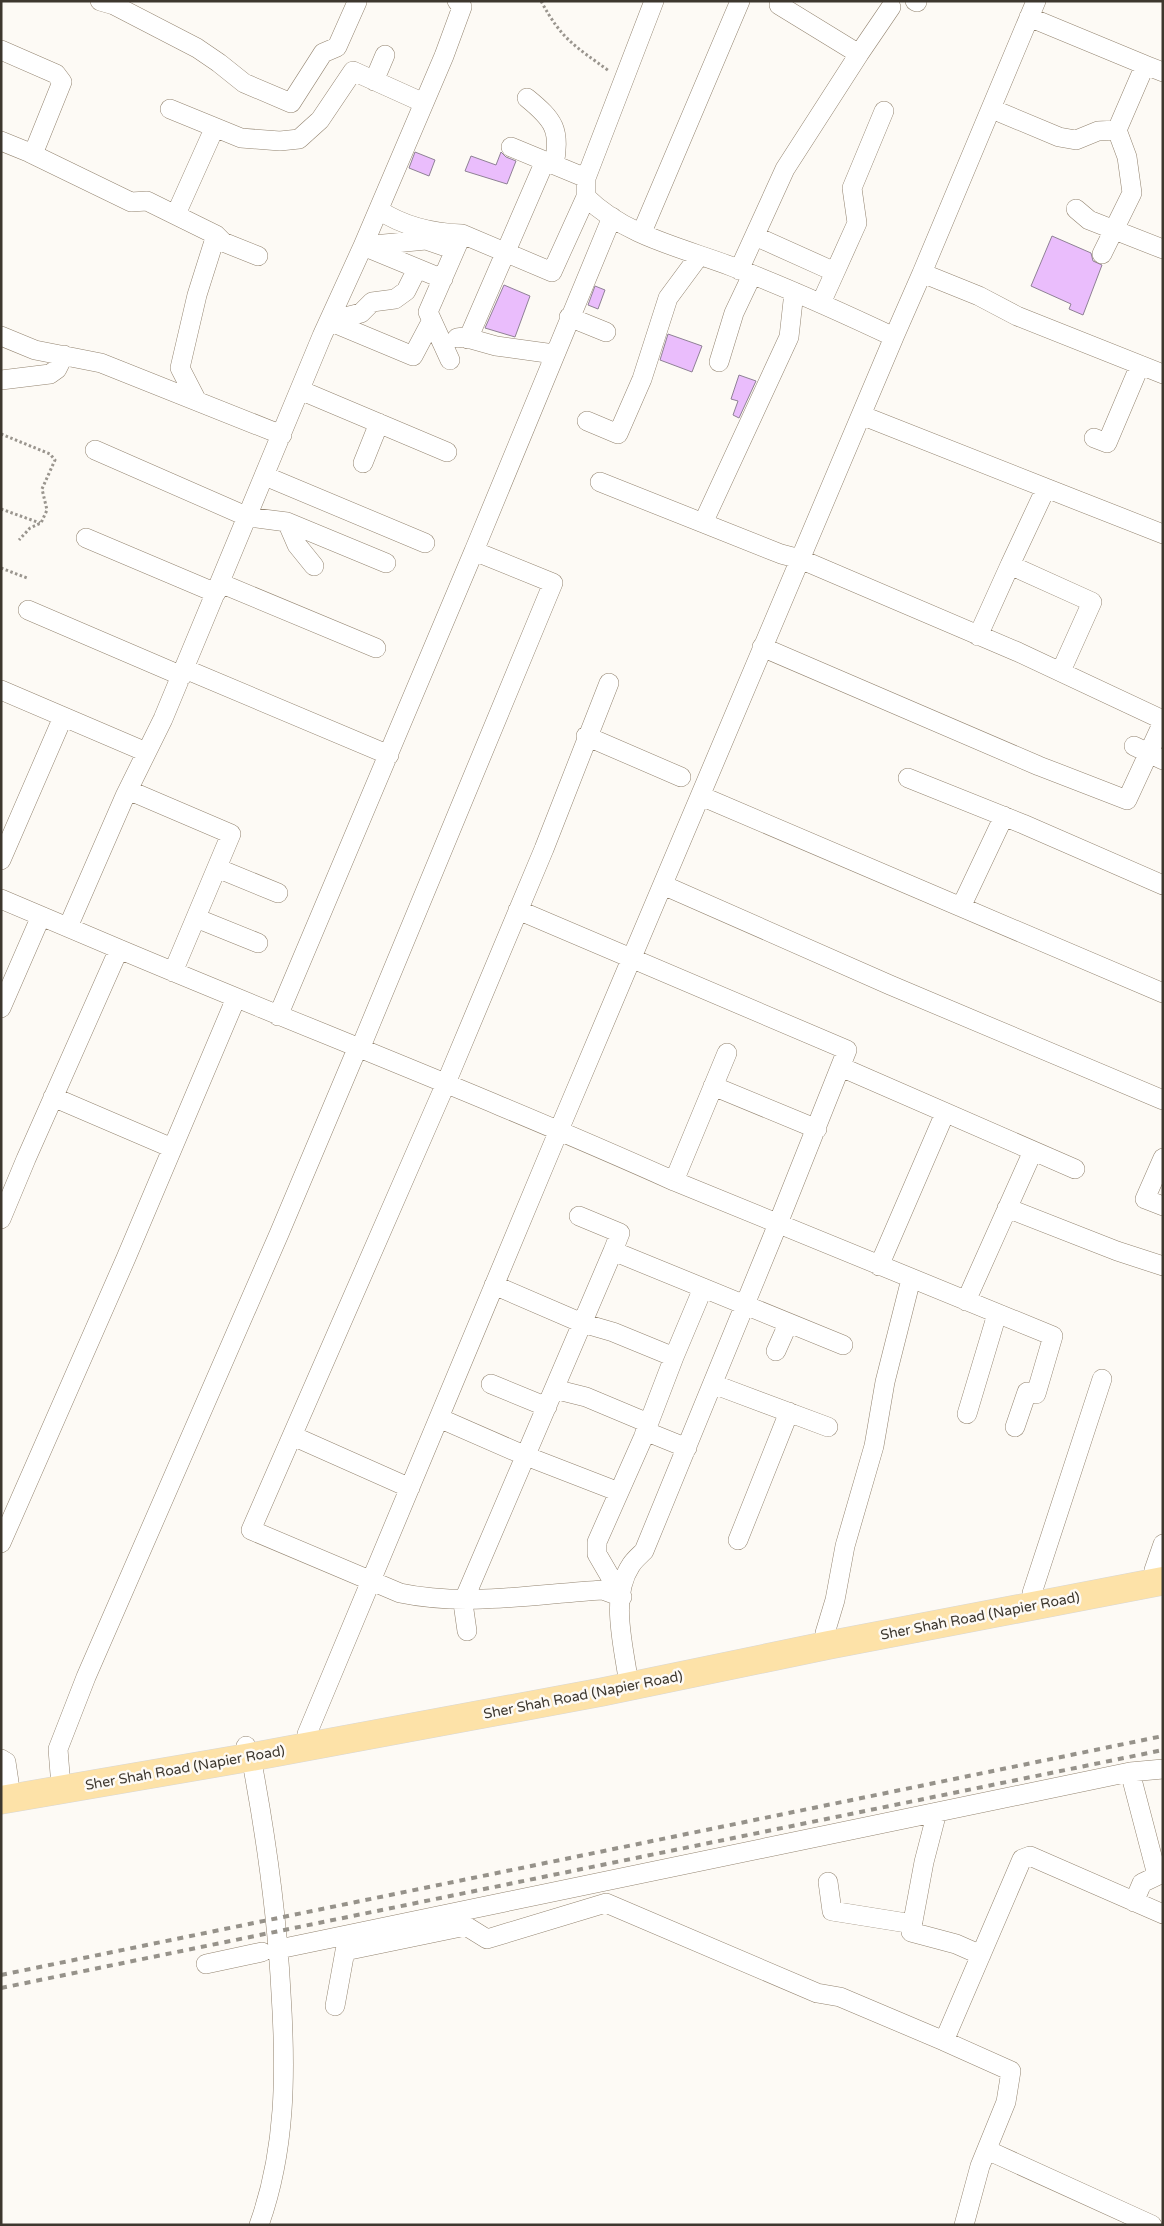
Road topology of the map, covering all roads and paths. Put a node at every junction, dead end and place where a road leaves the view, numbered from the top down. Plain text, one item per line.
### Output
1 (100, 1) edge
2 (457, 1) edge
3 (541, 1) edge
4 (654, 1) edge
5 (740, 1) edge
6 (781, 1) edge
7 (357, 2) edge
8 (891, 7) dead end
9 (1033, 9) edge
10 (1, 50) edge
11 (859, 54) junction
12 (385, 55) dead end
13 (1145, 65) junction
14 (1163, 72) edge
15 (374, 81) junction
16 (622, 83) junction
17 (527, 98) dead end
18 (424, 103) junction
19 (170, 109) dead end
20 (884, 110) dead end
21 (992, 110) junction
22 (214, 129) junction
23 (1117, 130) junction
24 (1, 141) edge
25 (511, 147) dead end
26 (30, 153) junction
27 (549, 163) junction
28 (586, 187) junction
29 (1076, 209) dead end
30 (379, 210) junction
31 (176, 214) junction
32 (612, 216) junction
33 (1113, 230) junction
34 (642, 232) junction
35 (216, 235) junction
36 (755, 236) junction
37 (458, 242) junction
38 (364, 246) junction
39 (1163, 249) edge
40 (506, 252) junction
41 (1102, 254) dead end
42 (258, 256) dead end
43 (699, 256) junction
44 (417, 269) junction
45 (745, 272) junction
46 (835, 272) junction
47 (922, 273) junction
48 (442, 279) junction
49 (794, 292) junction
50 (822, 303) junction
51 (569, 317) junction
52 (329, 321) junction
53 (432, 322) junction
54 (606, 332) dead end
55 (1, 336) edge
56 (894, 337) junction
57 (468, 339) junction
58 (441, 341) junction
59 (554, 354) junction
60 (64, 355) junction
61 (450, 360) dead end
62 (719, 362) dead end
63 (1140, 364) junction
64 (1163, 374) edge
65 (183, 376) junction
66 (1, 380) edge
67 (165, 387) junction
68 (300, 390) junction
69 (197, 401) junction
70 (861, 415) junction
71 (587, 420) dead end
72 (379, 423) junction
73 (1, 434) edge
74 (282, 435) junction
75 (1094, 438) dead end
76 (95, 450) dead end
77 (447, 452) dead end
78 (363, 463) dead end
79 (265, 476) junction
80 (600, 482) dead end
81 (1046, 488) junction
82 (1, 509) edge
83 (248, 517) junction
84 (287, 522) junction
85 (40, 523) junction
86 (704, 523) junction
87 (1161, 528) edge
88 (86, 538) dead end
89 (20, 540) dead end
90 (426, 543) dead end
91 (474, 550) junction
92 (800, 559) junction
93 (386, 563) dead end
94 (314, 566) dead end
95 (1010, 566) junction
96 (1, 568) edge
97 (27, 578) dead end
98 (218, 588) junction
99 (28, 610) dead end
100 (978, 636) junction
101 (762, 647) junction
102 (376, 648) dead end
103 (183, 672) junction
104 (1060, 672) junction
105 (609, 683) dead end
106 (1, 690) edge
107 (63, 717) junction
108 (1163, 721) edge
109 (586, 736) junction
110 (146, 752) junction
111 (1148, 753) edge
112 (389, 755) junction
113 (681, 777) dead end
114 (908, 778) dead end
115 (128, 790) junction
116 (700, 796) junction
117 (1004, 816) junction
118 (1, 860) edge
119 (217, 868) junction
120 (663, 885) junction
121 (1163, 886) edge
122 (278, 893) dead end
123 (1, 899) edge
124 (961, 907) junction
125 (518, 910) junction
126 (41, 916) junction
127 (196, 918) junction
128 (68, 927) junction
129 (258, 943) dead end
130 (119, 949) junction
131 (632, 958) junction
132 (173, 972) junction
133 (1163, 993) edge
134 (236, 998) junction
135 (1, 1008) edge
136 (278, 1016) junction
137 (358, 1049) junction
138 (727, 1053) dead end
139 (841, 1067) junction
140 (446, 1083) junction
141 (713, 1086) junction
142 (53, 1097) junction
143 (1163, 1100) edge
144 (945, 1113) junction
145 (817, 1129) junction
146 (559, 1130) junction
147 (172, 1148) junction
148 (1033, 1151) junction
149 (1163, 1158) edge
150 (1075, 1169) dead end
151 (674, 1181) junction
152 (1163, 1206) edge
153 (1007, 1208) junction
154 (579, 1216) dead end
155 (1, 1219) edge
156 (778, 1224) junction
157 (613, 1251) junction
158 (879, 1266) junction
159 (1163, 1266) edge
160 (911, 1279) junction
161 (494, 1285) junction
162 (703, 1288) junction
163 (966, 1301) junction
164 (745, 1305) junction
165 (997, 1314) junction
166 (582, 1323) junction
167 (788, 1324) junction
168 (843, 1346) dead end
169 (776, 1351) dead end
170 (674, 1357) junction
171 (1102, 1379) dead end
172 (491, 1384) dead end
173 (713, 1384) junction
174 (554, 1389) junction
175 (547, 1407) junction
176 (790, 1412) junction
177 (967, 1414) dead end
178 (439, 1418) junction
179 (647, 1427) junction
180 (828, 1427) dead end
181 (1015, 1427) dead end
182 (293, 1436) junction
183 (686, 1448) junction
184 (526, 1456) junction
185 (410, 1488) junction
186 (619, 1492) junction
187 (738, 1540) dead end
188 (1, 1543) edge
189 (1163, 1544) edge
190 (1160, 1573) edge
191 (371, 1581) junction
192 (1032, 1593) junction
193 (622, 1597) junction
194 (464, 1600) junction
195 (467, 1631) dead end
196 (827, 1639) junction
197 (627, 1672) junction
198 (600, 1685) junction
199 (307, 1734) junction
200 (248, 1751) junction
201 (1163, 1769) edge
202 (1130, 1772) junction
203 (60, 1774) junction
204 (3, 1781) edge
205 (937, 1812) junction
206 (1160, 1874) edge
207 (828, 1882) dead end
208 (1134, 1902) junction
209 (1163, 1914) edge
210 (913, 1924) junction
211 (284, 1948) dead end
212 (262, 1952) dead end
213 (981, 1954) junction
214 (206, 1964) dead end
215 (335, 2006) dead end
216 (944, 2041) junction
217 (987, 2150) junction
218 (259, 2225) edge
219 (964, 2225) edge
220 (1152, 2225) edge

1 - 7 street
2 - 18 street
3 - 16 path
4 - 16 street
5 - 34 street
6 - 11 street
8 - 11 street
9 - 13 street
9 - 21 street
10 - 26 street
11 - 36 street
12 - 15 street
13 - 14 street
13 - 23 street
15 - 18 street
15 - 22 street
16 - 28 street
17 - 27 street
18 - 30 street
19 - 22 street
20 - 46 street
21 - 23 street
21 - 47 street
22 - 31 street
23 - 33 street
24 - 26 street
25 - 27 street
26 - 31 street
27 - 28 street
27 - 40 street
28 - 32 street
28 - 40 street
29 - 33 street
30 - 37 street
30 - 38 street
31 - 35 street
32 - 34 street
32 - 51 street
33 - 39 street
33 - 41 street
34 - 43 street
35 - 42 street
35 - 65 street
36 - 45 street
36 - 46 street
37 - 38 street
37 - 40 street
37 - 48 street
38 - 44 street
38 - 52 street
40 - 57 street
43 - 45 street
43 - 71 street
44 - 48 street
44 - 52 street
45 - 49 street
45 - 62 street
46 - 50 street
47 - 56 street
47 - 63 street
48 - 53 street
49 - 50 street
49 - 86 street
50 - 56 street
51 - 54 street
51 - 59 street
52 - 53 street
52 - 68 street
53 - 58 street
55 - 60 street
56 - 70 street
57 - 58 street
57 - 59 street
58 - 61 street
59 - 91 street
60 - 66 street
60 - 67 street
63 - 64 street
63 - 75 street
65 - 67 street
65 - 69 street
67 - 69 street
68 - 72 street
68 - 74 street
69 - 74 street
70 - 81 street
70 - 92 street
72 - 77 street
72 - 78 street
73 - 85 path
74 - 79 street
76 - 83 street
79 - 83 street
79 - 90 street
80 - 86 street
81 - 87 street
81 - 95 street
82 - 85 path
83 - 84 street
83 - 98 street
84 - 93 street
84 - 94 street
85 - 89 path
86 - 92 street
88 - 98 street
91 - 112 street
91 - 137 street
92 - 100 street
92 - 101 street
95 - 100 street
95 - 104 street
96 - 97 path
98 - 102 street
98 - 103 street
99 - 103 street
100 - 104 street
101 - 111 street
101 - 116 street
103 - 110 street
103 - 112 street
104 - 108 street
105 - 109 street
106 - 107 street
107 - 110 street
107 - 118 street
108 - 111 street
109 - 113 street
109 - 125 street
110 - 115 street
112 - 136 street
114 - 117 street
115 - 119 street
115 - 128 street
116 - 120 street
116 - 124 street
117 - 121 street
117 - 124 street
119 - 122 street
119 - 127 street
120 - 131 street
120 - 143 street
123 - 126 street
124 - 133 street
125 - 131 street
125 - 140 street
126 - 128 street
126 - 135 street
127 - 129 street
127 - 132 street
128 - 130 street
130 - 132 street
130 - 142 street
131 - 139 street
131 - 146 street
132 - 134 street
134 - 136 street
134 - 147 street
136 - 137 street
137 - 140 street
137 - 203 street
138 - 141 street
139 - 144 street
139 - 145 street
140 - 146 street
140 - 182 street
141 - 145 street
141 - 151 street
142 - 147 street
142 - 155 street
144 - 148 street
144 - 158 street
145 - 156 street
146 - 151 street
146 - 161 street
147 - 188 street
148 - 150 street
148 - 153 street
149 - 152 street
151 - 156 street
153 - 159 street
153 - 163 street
154 - 157 street
156 - 158 street
156 - 164 street
157 - 162 street
157 - 166 street
158 - 160 street
160 - 163 street
160 - 196 street
161 - 166 street
161 - 178 street
162 - 164 street
162 - 170 street
163 - 165 street
164 - 167 street
164 - 173 street
165 - 177 street
165 - 181 street
166 - 170 street
166 - 174 street
167 - 168 street
167 - 169 street
170 - 179 street
171 - 192 street
172 - 175 street
173 - 176 street
173 - 183 street
174 - 175 street
174 - 179 street
175 - 184 street
176 - 180 street
176 - 187 street
178 - 184 street
178 - 185 street
179 - 183 street
179 - 186 street
182 - 185 street
182 - 191 street
183 - 193 street
184 - 186 street
184 - 194 street
185 - 191 street
186 - 193 street
189 - 190 street
190 - 192 main road, Sher Shah Road (Napier Road)
190 - 196 main road, Sher Shah Road (Napier Road)
191 - 194 street
191 - 199 street
192 - 196 main road, Sher Shah Road (Napier Road)
193 - 194 street
193 - 197 street
194 - 195 street
196 - 197 main road, Sher Shah Road (Napier Road)
196 - 198 main road, Sher Shah Road (Napier Road)
197 - 198 main road, Sher Shah Road (Napier Road)
198 - 199 main road, Sher Shah Road (Napier Road)
198 - 200 main road, Sher Shah Road (Napier Road)
199 - 200 main road, Sher Shah Road (Napier Road)
200 - 203 main road, Sher Shah Road (Napier Road)
200 - 204 main road, Sher Shah Road (Napier Road)
200 - 218 street
201 - 202 street
202 - 205 street
202 - 206 street
203 - 204 main road, Sher Shah Road (Napier Road)
205 - 210 street
205 - 211 street
206 - 208 street
207 - 210 street
208 - 209 street
208 - 213 street
210 - 213 street
212 - 214 street
213 - 216 street
215 - 216 street
216 - 217 street
217 - 219 street
217 - 220 street

